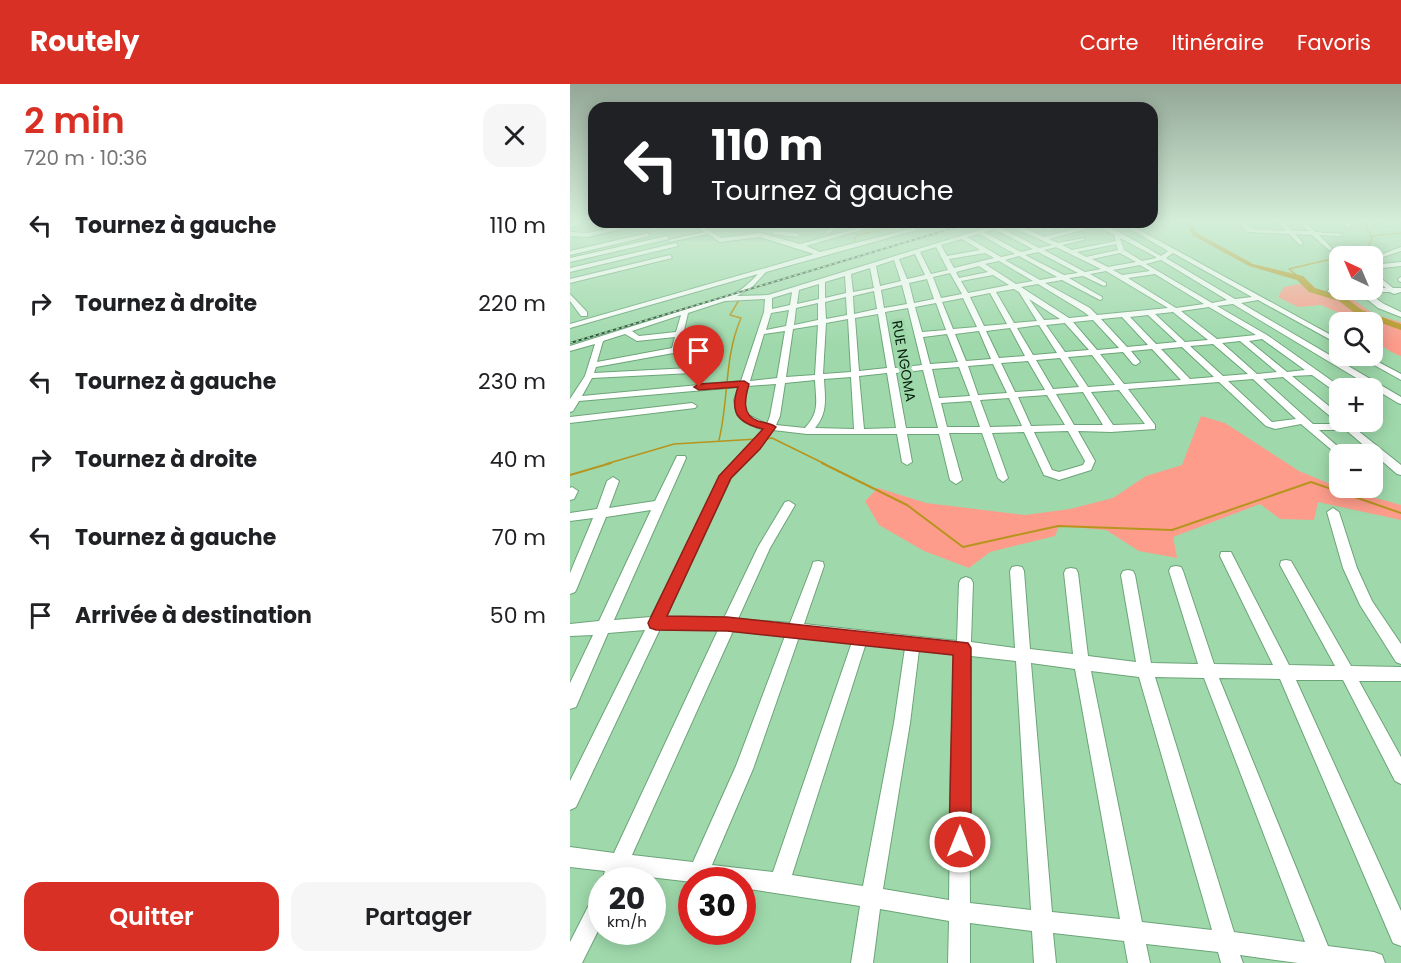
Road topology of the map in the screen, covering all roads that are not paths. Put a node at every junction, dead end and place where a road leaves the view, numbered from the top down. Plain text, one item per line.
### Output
1 (604, 262) edge
2 (649, 262) edge
3 (794, 262) edge
4 (882, 262) edge
5 (898, 262) edge
6 (922, 262) edge
7 (948, 262) edge
8 (988, 262) edge
9 (1005, 262) edge
10 (1033, 262) edge
11 (1063, 262) edge
12 (1090, 262) edge
13 (1122, 262) edge
14 (1146, 262) edge
15 (1169, 262) edge
16 (1194, 262) edge
17 (1401, 262) edge
18 (1142, 263) junction
19 (980, 264) junction
20 (873, 265) junction
21 (1383, 265) edge
22 (1122, 266) junction
23 (1105, 269) junction
24 (570, 270) edge
25 (764, 271) junction
26 (952, 271) junction
27 (1155, 272) junction
28 (848, 273) junction
29 (993, 273) junction
30 (1085, 273) junction
31 (929, 276) junction
32 (1121, 277) junction
33 (1061, 278) junction
34 (957, 280) junction
35 (570, 281) edge
36 (822, 281) junction
37 (1004, 281) junction
38 (904, 282) junction
39 (1039, 282) junction
40 (1383, 283) edge
41 (1104, 284) dead end
42 (1013, 287) junction
43 (796, 289) junction
44 (876, 289) junction
45 (1383, 290) edge
46 (1391, 290) junction
47 (1401, 290) edge
48 (992, 291) junction
49 (964, 292) junction
50 (1022, 292) junction
51 (851, 295) junction
52 (570, 296) edge
53 (1401, 296) edge
54 (731, 297) junction
55 (769, 297) junction
56 (1101, 298) dead end
57 (1258, 298) junction
58 (1374, 300) edge
59 (822, 301) junction
60 (938, 301) junction
61 (1236, 302) junction
62 (1211, 305) junction
63 (910, 306) junction
64 (793, 307) junction
65 (1174, 309) junction
66 (881, 311) junction
67 (685, 312) junction
68 (768, 312) junction
69 (1149, 312) junction
70 (584, 314) dead end
71 (1123, 314) junction
72 (1401, 315) edge
73 (852, 317) junction
74 (1096, 317) junction
75 (1067, 320) junction
76 (822, 322) junction
77 (1040, 323) junction
78 (570, 326) edge
79 (1012, 326) junction
80 (791, 328) junction
81 (981, 329) junction
82 (627, 331) junction
83 (950, 332) junction
84 (760, 333) junction
85 (680, 334) junction
86 (918, 335) junction
87 (1264, 337) junction
88 (1329, 337) edge
89 (600, 339) junction
90 (1242, 339) junction
91 (1214, 342) junction
92 (1184, 345) junction
93 (1154, 347) junction
94 (570, 349) edge
95 (1126, 350) junction
96 (1094, 352) junction
97 (1063, 355) junction
98 (1030, 358) junction
99 (594, 360) junction
100 (995, 361) junction
101 (1136, 362) dead end
102 (962, 364) junction
103 (1381, 366) edge
104 (926, 367) junction
105 (709, 370) dead end
106 (892, 370) junction
107 (1314, 372) junction
108 (855, 373) junction
109 (1286, 375) junction
110 (589, 376) junction
111 (819, 376) junction
112 (1253, 377) junction
113 (1401, 377) edge
114 (782, 380) junction
115 (1220, 380) junction
116 (1189, 383) junction
117 (1329, 383) edge
118 (744, 384) junction
119 (1121, 387) junction
120 (1086, 390) junction
121 (1049, 392) junction
122 (1013, 395) junction
123 (974, 398) junction
124 (575, 399) junction
125 (936, 401) junction
126 (1401, 401) edge
127 (692, 406) dead end
128 (570, 409) edge
129 (1329, 411) edge
130 (570, 420) edge
131 (1329, 423) edge
132 (1306, 424) junction
133 (770, 427) junction
134 (1071, 429) junction
135 (1111, 429) junction
136 (1029, 430) junction
137 (807, 431) junction
138 (944, 431) junction
139 (986, 431) junction
140 (859, 432) junction
141 (903, 432) junction
142 (1354, 432) edge
143 (1329, 444) edge
144 (681, 458) dead end
145 (907, 462) dead end
146 (1401, 471) edge
147 (1002, 478) dead end
148 (956, 480) dead end
149 (613, 481) dead end
150 (660, 505) junction
151 (789, 505) dead end
152 (601, 512) junction
153 (1334, 512) dead end
154 (570, 517) edge
155 (1226, 556) dead end
156 (1286, 565) dead end
157 (818, 566) dead end
158 (1017, 571) dead end
159 (1176, 571) dead end
160 (1071, 573) dead end
161 (1128, 575) dead end
162 (966, 583) dead end
163 (570, 588) edge
164 (656, 623) junction
165 (727, 624) junction
166 (603, 627) junction
167 (570, 630) edge
168 (795, 631) junction
169 (861, 636) junction
170 (913, 642) junction
171 (962, 648) junction
172 (1024, 656) junction
173 (1401, 657) edge
174 (1081, 662) junction
175 (1145, 670) junction
176 (1208, 670) junction
177 (1284, 671) junction
178 (1347, 672) junction
179 (1401, 674) edge
180 (570, 701) edge
181 (1401, 775) edge
182 (570, 801) edge
183 (570, 857) edge
184 (600, 867) edge
185 (617, 867) edge
186 (701, 867) edge
187 (756, 880) edge
188 (779, 883) junction
189 (870, 898) junction
190 (960, 912) junction
191 (1041, 921) junction
192 (588, 928) edge
193 (1134, 931) junction
194 (1401, 935) edge
195 (1226, 942) junction
196 (1323, 959) edge
197 (571, 963) edge
198 (862, 963) edge
199 (959, 963) edge
200 (1045, 963) edge
201 (1139, 963) edge
202 (1232, 963) edge
203 (1374, 963) edge

1 - 24 street
2 - 35 street
3 - 25 street
4 - 20 street
5 - 38 street
6 - 31 street
7 - 26 street
8 - 19 street
9 - 39 street
10 - 33 street
11 - 30 street
12 - 23 street
13 - 22 street
14 - 18 street
15 - 61 street
16 - 57 street
17 - 21 street
18 - 22 street
18 - 27 street
19 - 26 street
19 - 29 street
20 - 28 street
20 - 44 street, RUE NGOMA
22 - 23 street
23 - 30 street
23 - 32 street
25 - 54 street
25 - 78 street
26 - 31 street
26 - 34 street
27 - 32 street
27 - 62 street
28 - 36 street
28 - 51 street
29 - 34 street
29 - 37 street
30 - 33 street
30 - 41 street
31 - 38 street
31 - 60 street
32 - 65 street
33 - 39 street
33 - 56 street
34 - 49 street
36 - 43 street
36 - 59 street
37 - 42 street
37 - 49 street
38 - 44 street
38 - 63 street
39 - 42 street
39 - 74 street
40 - 46 street
42 - 48 street
42 - 50 street
43 - 55 street
43 - 64 street
44 - 51 street
44 - 66 street, RUE NGOMA
45 - 46 street
46 - 47 street
46 - 53 street
48 - 49 street
48 - 79 street
49 - 60 street
49 - 81 street
50 - 75 street
50 - 77 street
51 - 59 street
51 - 73 street
52 - 70 street
54 - 55 street
54 - 67 street
55 - 68 street
57 - 61 street
57 - 88 street
58 - 72 street
59 - 64 street
59 - 76 street
60 - 63 street
60 - 83 street
61 - 62 street
61 - 126 street
62 - 65 street
62 - 87 street
63 - 66 street
63 - 86 street
64 - 68 street
64 - 80 street
65 - 69 street
65 - 91 street
66 - 73 street
66 - 106 street, RUE NGOMA
67 - 82 street
67 - 85 street
68 - 84 street
69 - 71 street
69 - 92 street
71 - 74 street
71 - 93 street
73 - 76 street
73 - 108 street
74 - 75 street
74 - 95 street
75 - 77 street
75 - 96 street
76 - 80 street
76 - 111 street
77 - 79 street
77 - 97 street
79 - 81 street
79 - 98 street
80 - 84 street
80 - 114 street
81 - 83 street
81 - 100 street
82 - 85 street
82 - 89 street
83 - 86 street
83 - 102 street
84 - 118 street
85 - 99 street
86 - 104 street
87 - 90 street
87 - 107 street
89 - 94 street
89 - 99 street
90 - 91 street
90 - 109 street
91 - 92 street
91 - 112 street
92 - 93 street
92 - 115 street
93 - 95 street
93 - 116 street
95 - 96 street
95 - 101 street
96 - 97 street
96 - 119 street
97 - 98 street
97 - 120 street
98 - 100 street
98 - 121 street
99 - 110 street
100 - 102 street
100 - 122 street
102 - 104 street
102 - 123 street
103 - 113 street
104 - 106 street
104 - 125 street
105 - 110 street
106 - 108 street
106 - 141 street, RUE NGOMA
107 - 109 street
107 - 117 street
108 - 111 street
108 - 140 street
109 - 112 street
109 - 129 street
110 - 124 street
111 - 114 street
111 - 137 street
112 - 115 street
112 - 132 street
114 - 118 street
114 - 133 street
115 - 116 street
115 - 132 street
116 - 119 street
118 - 124 street
118 - 133 street
119 - 120 street
119 - 135 street
120 - 121 street
120 - 135 street
121 - 122 street
121 - 134 street
122 - 123 street
122 - 136 street
123 - 125 street
123 - 139 street
124 - 128 street
125 - 138 street
127 - 130 street
131 - 132 street
132 - 143 street
133 - 137 street
133 - 164 street
134 - 135 street
134 - 136 street
134 - 136 street
136 - 139 street
137 - 140 street
138 - 139 street
138 - 141 street
138 - 148 street
139 - 147 street
140 - 141 street
141 - 145 street, RUE NGOMA
142 - 146 street
144 - 150 street
149 - 152 street
150 - 152 street
150 - 166 street
151 - 165 street
152 - 154 street
152 - 163 street
153 - 173 street
155 - 177 street
156 - 178 street
157 - 168 street
158 - 172 street
159 - 176 street
160 - 174 street
161 - 175 street
162 - 171 street
164 - 165 street
164 - 166 street
164 - 182 street
165 - 168 street
165 - 185 street
166 - 167 street
166 - 180 street
168 - 169 street
168 - 186 street
169 - 170 street
169 - 188 street
170 - 171 street
170 - 189 street
171 - 172 street
171 - 190 street
172 - 174 street
172 - 191 street
174 - 175 street
174 - 193 street
175 - 176 street
175 - 195 street
176 - 177 street
176 - 196 street
177 - 178 street
177 - 194 street
178 - 179 street
178 - 181 street
183 - 184 street
187 - 188 street
188 - 189 street
189 - 190 street
189 - 198 street
190 - 191 street
190 - 199 street
191 - 193 street
191 - 200 street
192 - 197 street
193 - 195 street
193 - 201 street
195 - 196 street
195 - 202 street
196 - 203 street

